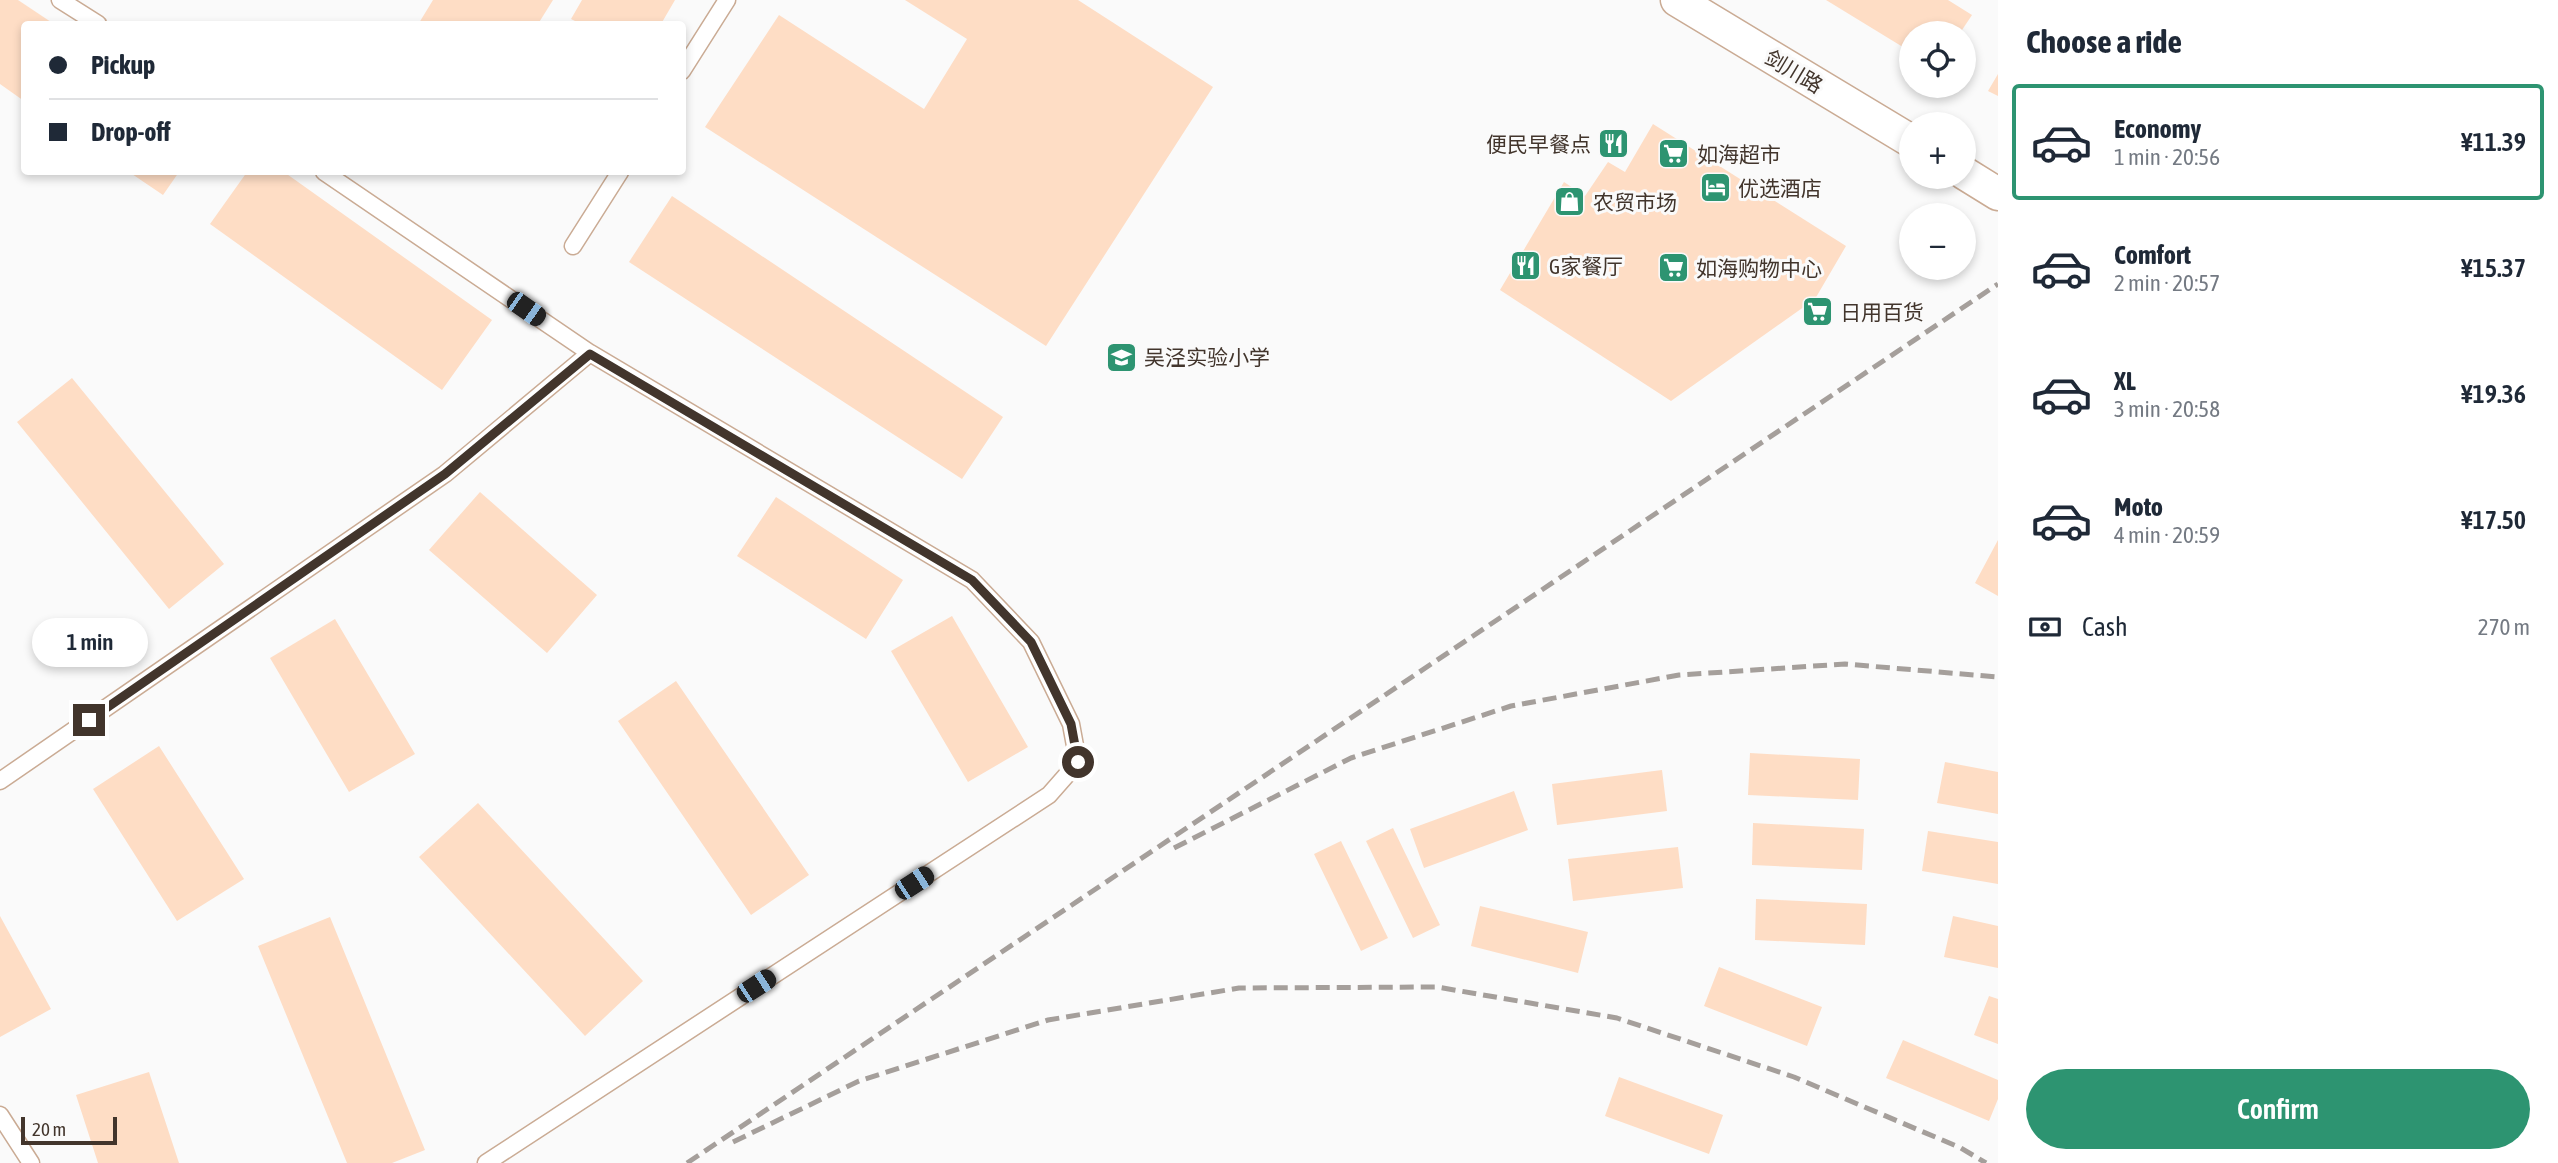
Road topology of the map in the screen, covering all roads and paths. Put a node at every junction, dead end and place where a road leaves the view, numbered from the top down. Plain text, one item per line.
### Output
1 (60, 0) edge
2 (727, 0) edge
3 (1676, 0) edge
4 (93, 21) edge
5 (686, 65) edge
6 (1899, 134) edge
7 (328, 175) edge
8 (618, 175) edge
9 (1976, 180) edge
10 (1998, 194) edge
11 (573, 247) dead end
12 (590, 354) junction
13 (0, 781) edge
14 (0, 1115) edge
15 (31, 1163) edge
16 (485, 1163) edge

1 - 4 lane
2 - 5 lane
3 - 6 street, 剑川路
7 - 12 lane
8 - 11 lane
9 - 10 street
12 - 13 lane
12 - 16 lane
14 - 15 lane

